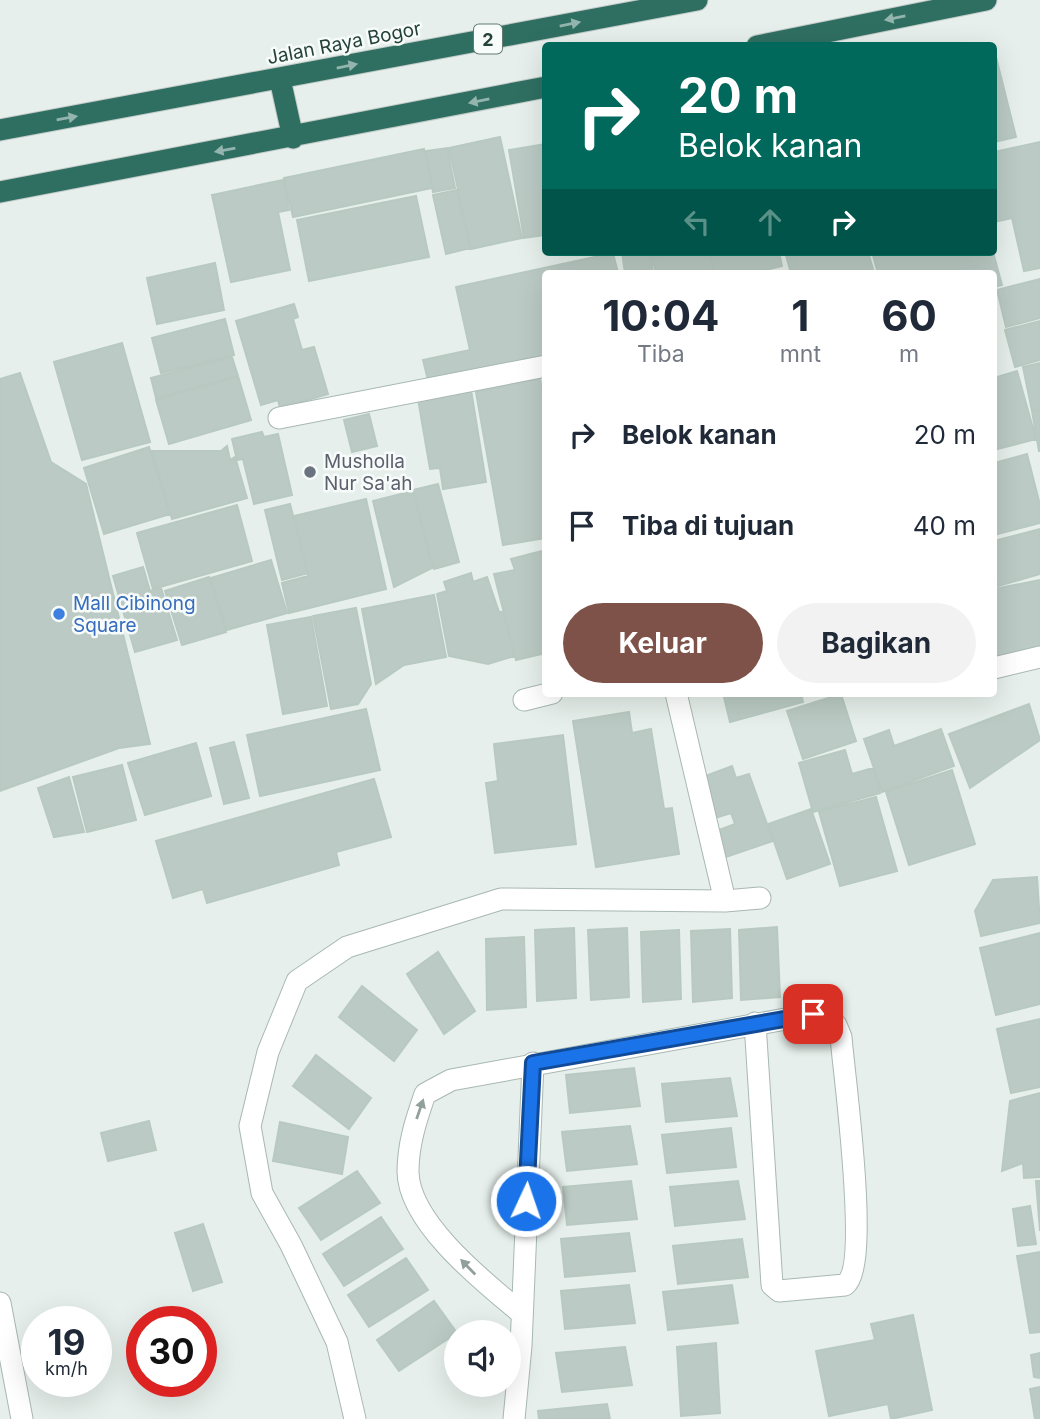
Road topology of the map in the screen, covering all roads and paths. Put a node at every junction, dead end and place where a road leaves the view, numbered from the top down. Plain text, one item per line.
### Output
1 (697, 0) edge
2 (986, 0) edge
3 (777, 42) edge
4 (280, 79) junction
5 (542, 88) edge
6 (0, 130) edge
7 (293, 138) junction
8 (0, 192) edge
9 (542, 367) edge
10 (279, 418) dead end
11 (1040, 657) edge
12 (997, 667) edge
13 (542, 696) edge
14 (677, 697) edge
15 (524, 700) dead end
16 (760, 898) dead end
17 (725, 901) junction
18 (755, 1023) junction
19 (533, 1063) junction
20 (0, 1303) edge
21 (520, 1312) junction
22 (22, 1419) edge
23 (355, 1419) edge
24 (514, 1419) edge

4 -> 1 highway, Jalan Raya Bogor / 2
2 -> 3 highway
6 -> 4 highway, Jalan Raya Bogor / 2
4 - 7 highway
5 -> 7 highway
7 -> 8 highway
9 - 10 street
11 - 12 street
13 - 15 street
14 - 17 street
16 - 17 street
17 - 23 street
18 - 18 street
18 - 19 street
19 - 21 street
21 -> 19 street
20 - 22 street
21 - 24 street

